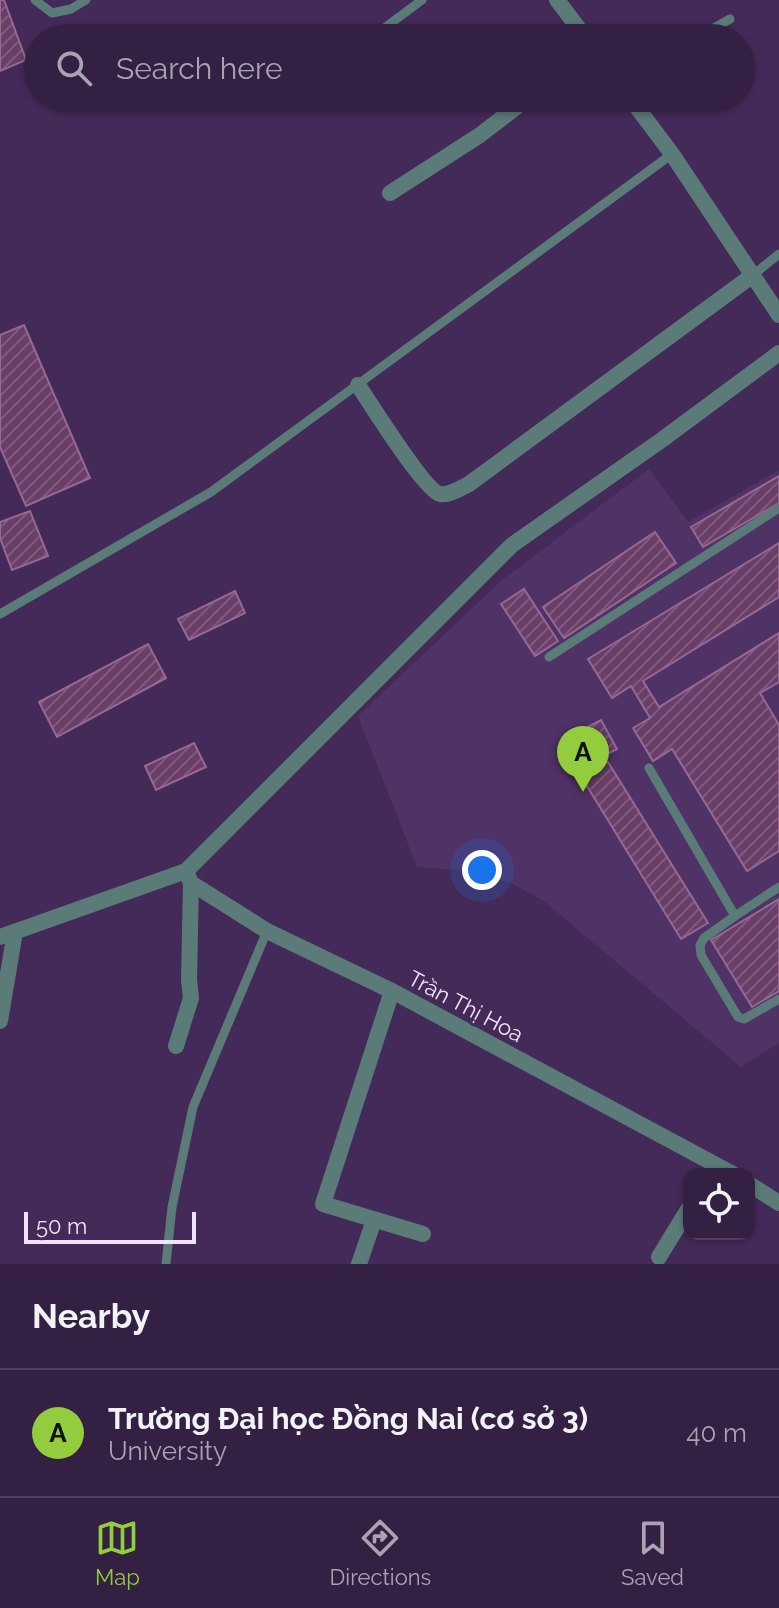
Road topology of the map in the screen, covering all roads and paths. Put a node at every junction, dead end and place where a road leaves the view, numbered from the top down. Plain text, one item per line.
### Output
1 (35, 0) edge
2 (86, 0) edge
3 (422, 0) edge
4 (557, 0) edge
5 (730, 19) dead end
6 (390, 24) edge
7 (575, 24) edge
8 (721, 24) edge
9 (510, 112) edge
10 (640, 112) edge
11 (672, 154) junction
12 (390, 193) dead end
13 (779, 254) edge
14 (753, 275) junction
15 (779, 315) edge
16 (779, 353) edge
17 (358, 385) junction
18 (779, 508) edge
19 (0, 614) edge
20 (549, 657) dead end
21 (649, 768) dead end
22 (188, 877) junction
23 (779, 887) edge
24 (735, 916) junction
25 (267, 931) junction
26 (8, 935) edge
27 (392, 991) junction
28 (779, 999) edge
29 (0, 1021) edge
30 (176, 1046) dead end
31 (711, 1168) edge
32 (755, 1188) edge
33 (779, 1203) edge
34 (683, 1218) edge
35 (374, 1220) junction
36 (423, 1234) dead end
37 (659, 1257) dead end
38 (166, 1264) edge
39 (359, 1264) edge

1 - 2 lane
3 - 6 lane
4 - 7 street
5 - 8 lane
9 - 12 street
10 - 11 street
11 - 14 street
11 - 17 lane
13 - 14 lane
14 - 15 street
14 - 17 street
16 - 22 street
17 - 19 lane
18 - 20 lane
21 - 24 lane
22 - 25 street, Trần Thị Hoa
22 - 26 street
22 - 30 street
23 - 24 lane
24 - 28 lane
25 - 27 street, Trần Thị Hoa
25 - 38 lane
26 - 29 street
27 - 31 street, Trần Thị Hoa
27 - 35 street
32 - 33 street
34 - 37 street
35 - 36 street
35 - 39 street

